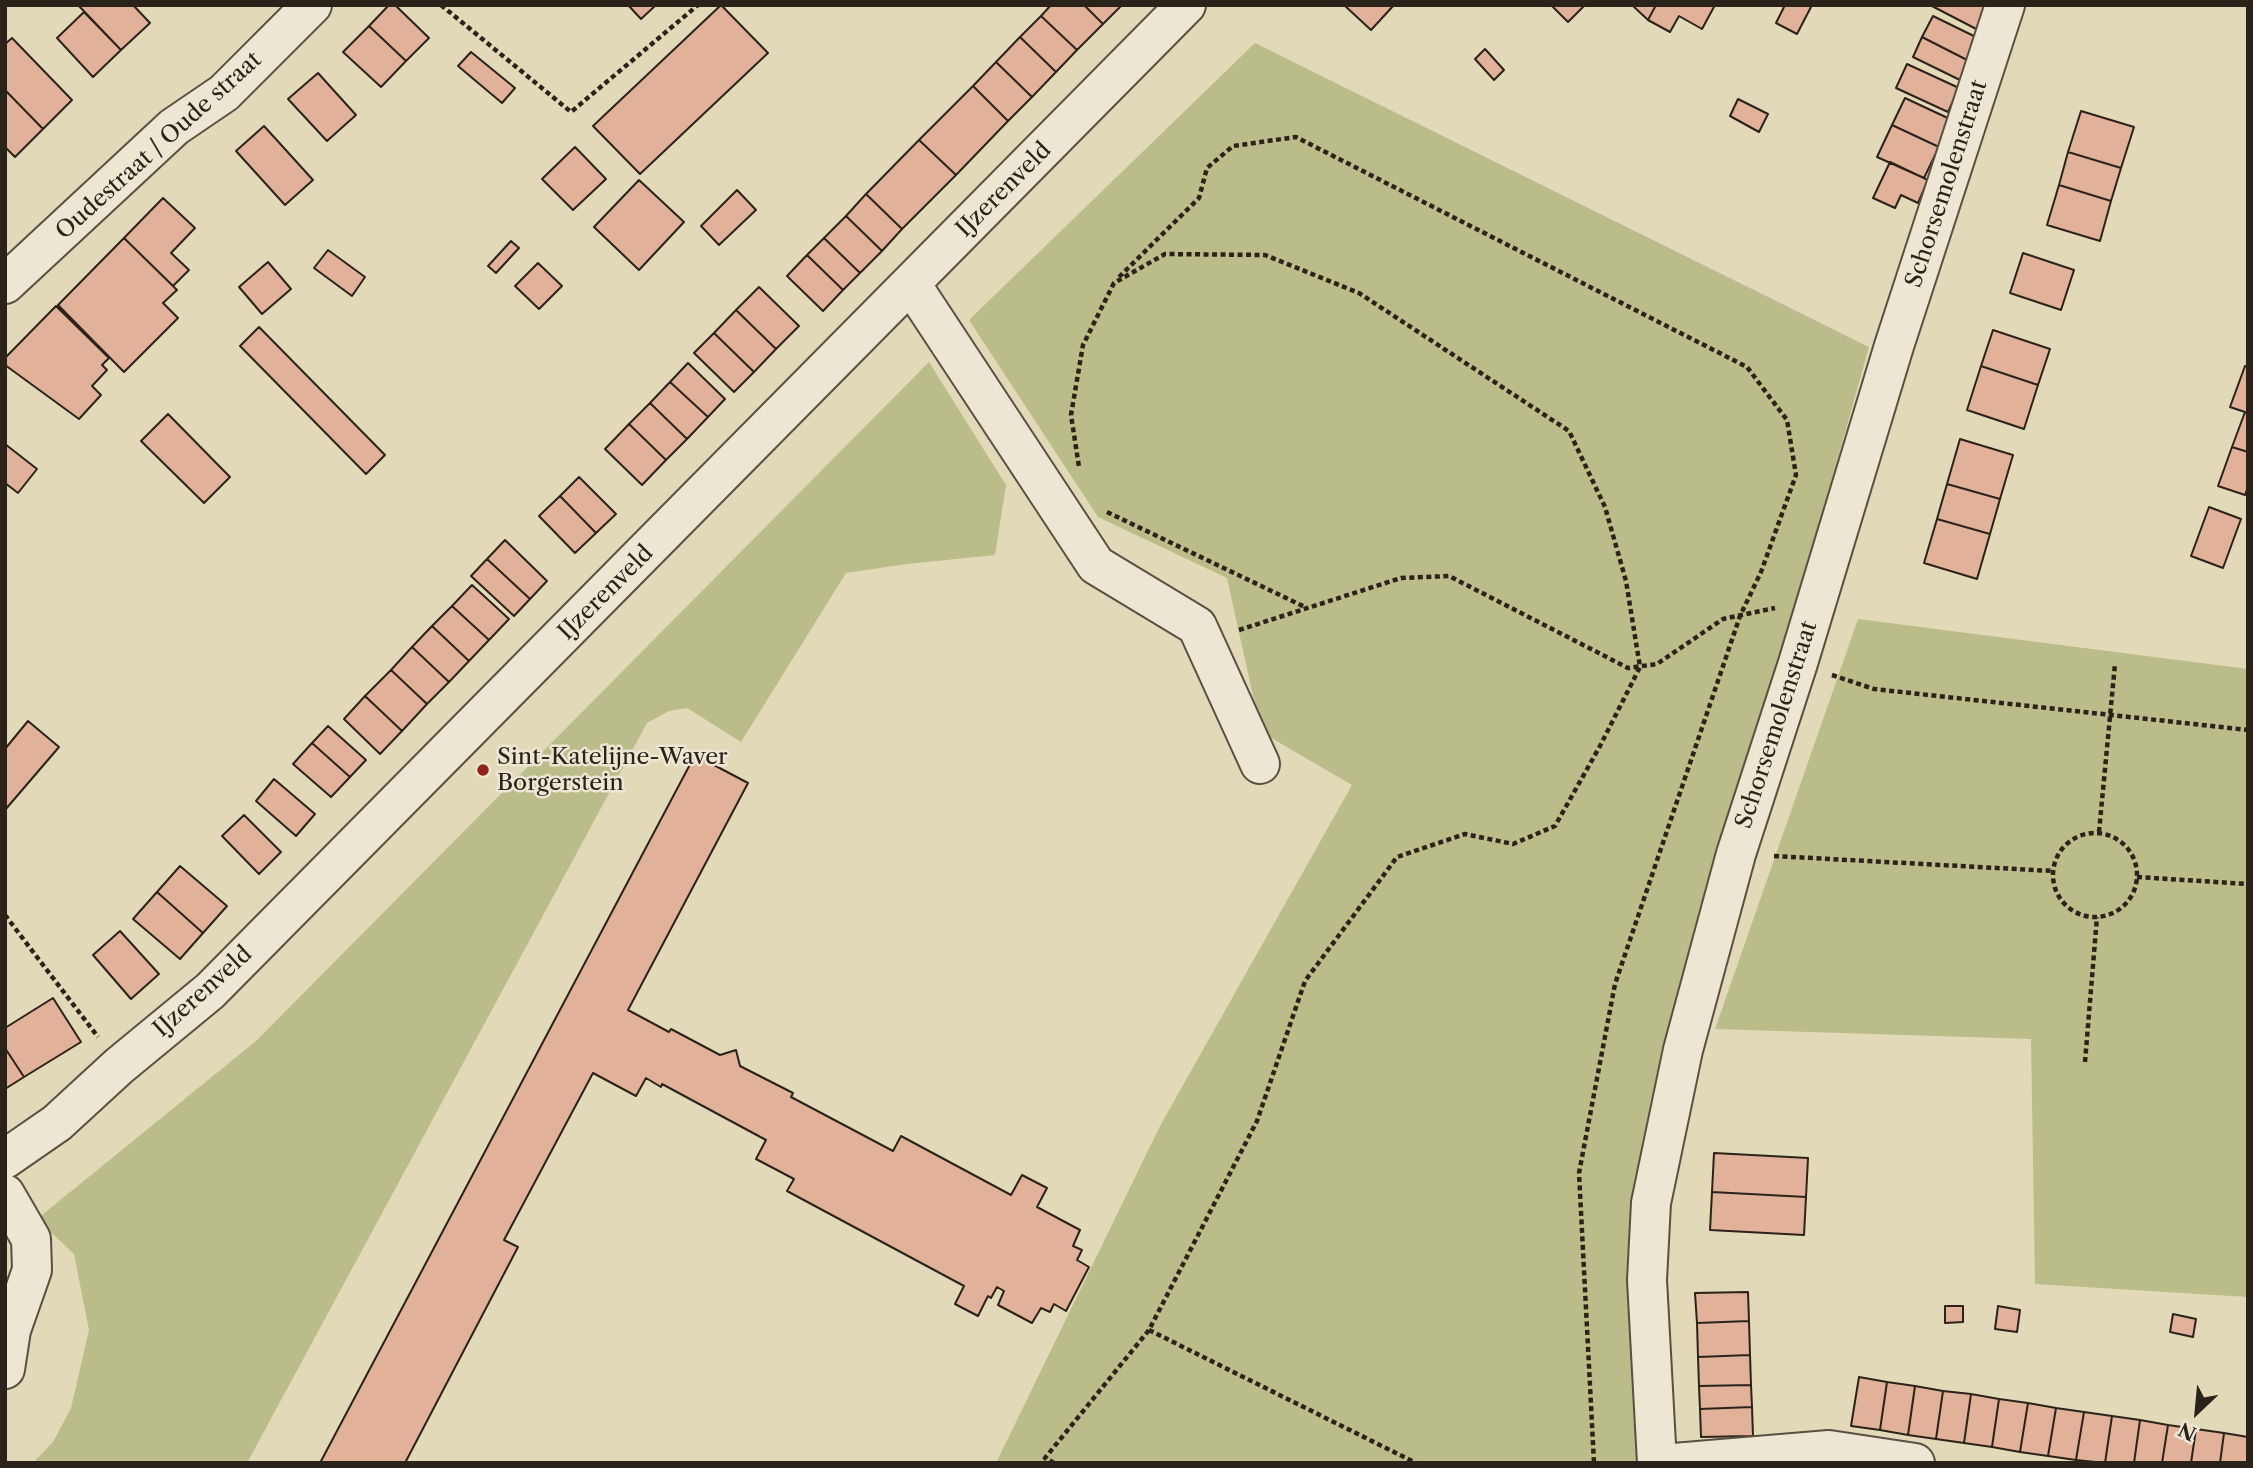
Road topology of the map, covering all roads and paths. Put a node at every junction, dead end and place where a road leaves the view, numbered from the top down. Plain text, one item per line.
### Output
1 (312, 5) edge
2 (440, 5) edge
3 (698, 5) edge
4 (1186, 5) edge
5 (2004, 5) edge
6 (1114, 283) junction
7 (5, 284) edge
8 (911, 284) junction
9 (1080, 473) dead end
10 (1103, 510) dead end
11 (1307, 608) junction
12 (1815, 608) junction
13 (1740, 616) junction
14 (1204, 641) junction
15 (1798, 663) junction
16 (2115, 664) dead end
17 (1640, 667) junction
18 (2109, 715) junction
19 (2248, 730) edge
20 (1260, 764) dead end
21 (2099, 832) junction
22 (1736, 854) junction
23 (2053, 871) junction
24 (2137, 877) junction
25 (2248, 884) edge
26 (5, 915) edge
27 (2098, 917) junction
28 (2085, 1062) dead end
29 (119, 1066) junction
30 (5, 1159) edge
31 (5, 1194) edge
32 (1149, 1330) junction
33 (5, 1368) edge
34 (1054, 1463) edge
35 (1416, 1463) edge
36 (1594, 1463) edge
37 (1657, 1463) edge
38 (1674, 1463) edge
39 (1915, 1463) edge

1 - 7 street, Oudestraat / Oude straat
2 - 3 path
4 - 8 street, IJzerenveld
5 - 12 street, Schorsemolenstraat
6 - 9 path
6 - 13 path
6 - 17 path
8 - 14 street
8 - 29 street, IJzerenveld
10 - 11 path
11 - 14 path
11 - 17 path
12 - 13 path
12 - 15 street, Schorsemolenstraat
13 - 17 path
13 - 36 path
14 - 20 street
15 - 18 path
15 - 22 street, Schorsemolenstraat
16 - 18 path
17 - 32 path
18 - 19 path
18 - 21 path
21 - 23 path
21 - 24 path
22 - 23 path
22 - 37 street, Schorsemolenstraat
23 - 27 path
24 - 25 path
24 - 27 path
26 - 29 path
27 - 28 path
29 - 30 street, IJzerenveld
31 - 33 street
32 - 34 path
32 - 35 path
38 - 39 street

